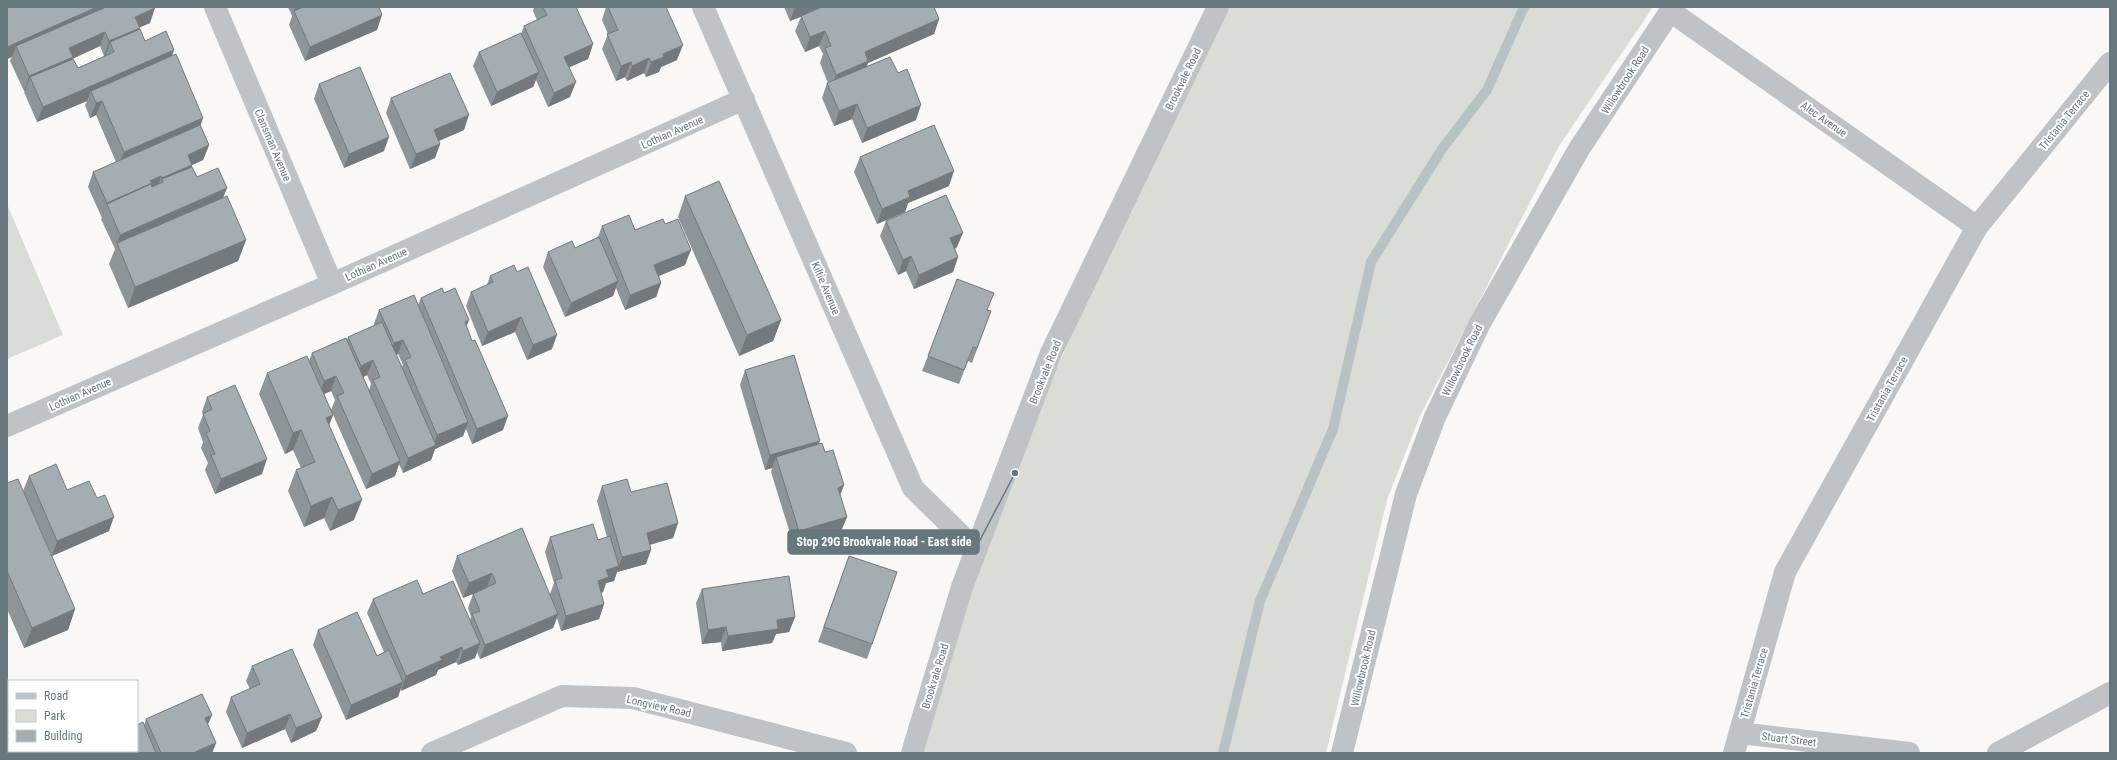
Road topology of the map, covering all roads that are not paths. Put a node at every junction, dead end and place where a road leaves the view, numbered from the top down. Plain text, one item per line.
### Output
1 (215, 7) edge
2 (703, 7) edge
3 (1218, 7) edge
4 (1672, 9) edge
5 (2110, 63) edge
6 (744, 99) junction
7 (1977, 227) junction
8 (332, 284) junction
9 (7, 426) edge
10 (976, 550) junction
11 (2110, 693) edge
12 (1737, 743) edge
13 (432, 753) edge
14 (846, 753) edge
15 (912, 753) edge
16 (1342, 753) edge
17 (1909, 753) edge
18 (1998, 753) edge

1 - 8 street, Clansman Avenue
2 - 6 street, Kiltie Avenue
3 - 10 street, Brookvale Road
4 - 7 street, Alec Avenue
4 - 16 street, Willowbrook Road
5 - 7 street, Tristania Terrace
6 - 8 street, Lothian Avenue
6 - 10 street, Kiltie Avenue
7 - 12 street, Tristania Terrace
8 - 9 street, Lothian Avenue
10 - 15 street, Brookvale Road
11 - 18 street
12 - 17 street, Stuart Street
13 - 14 street, Longview Road

